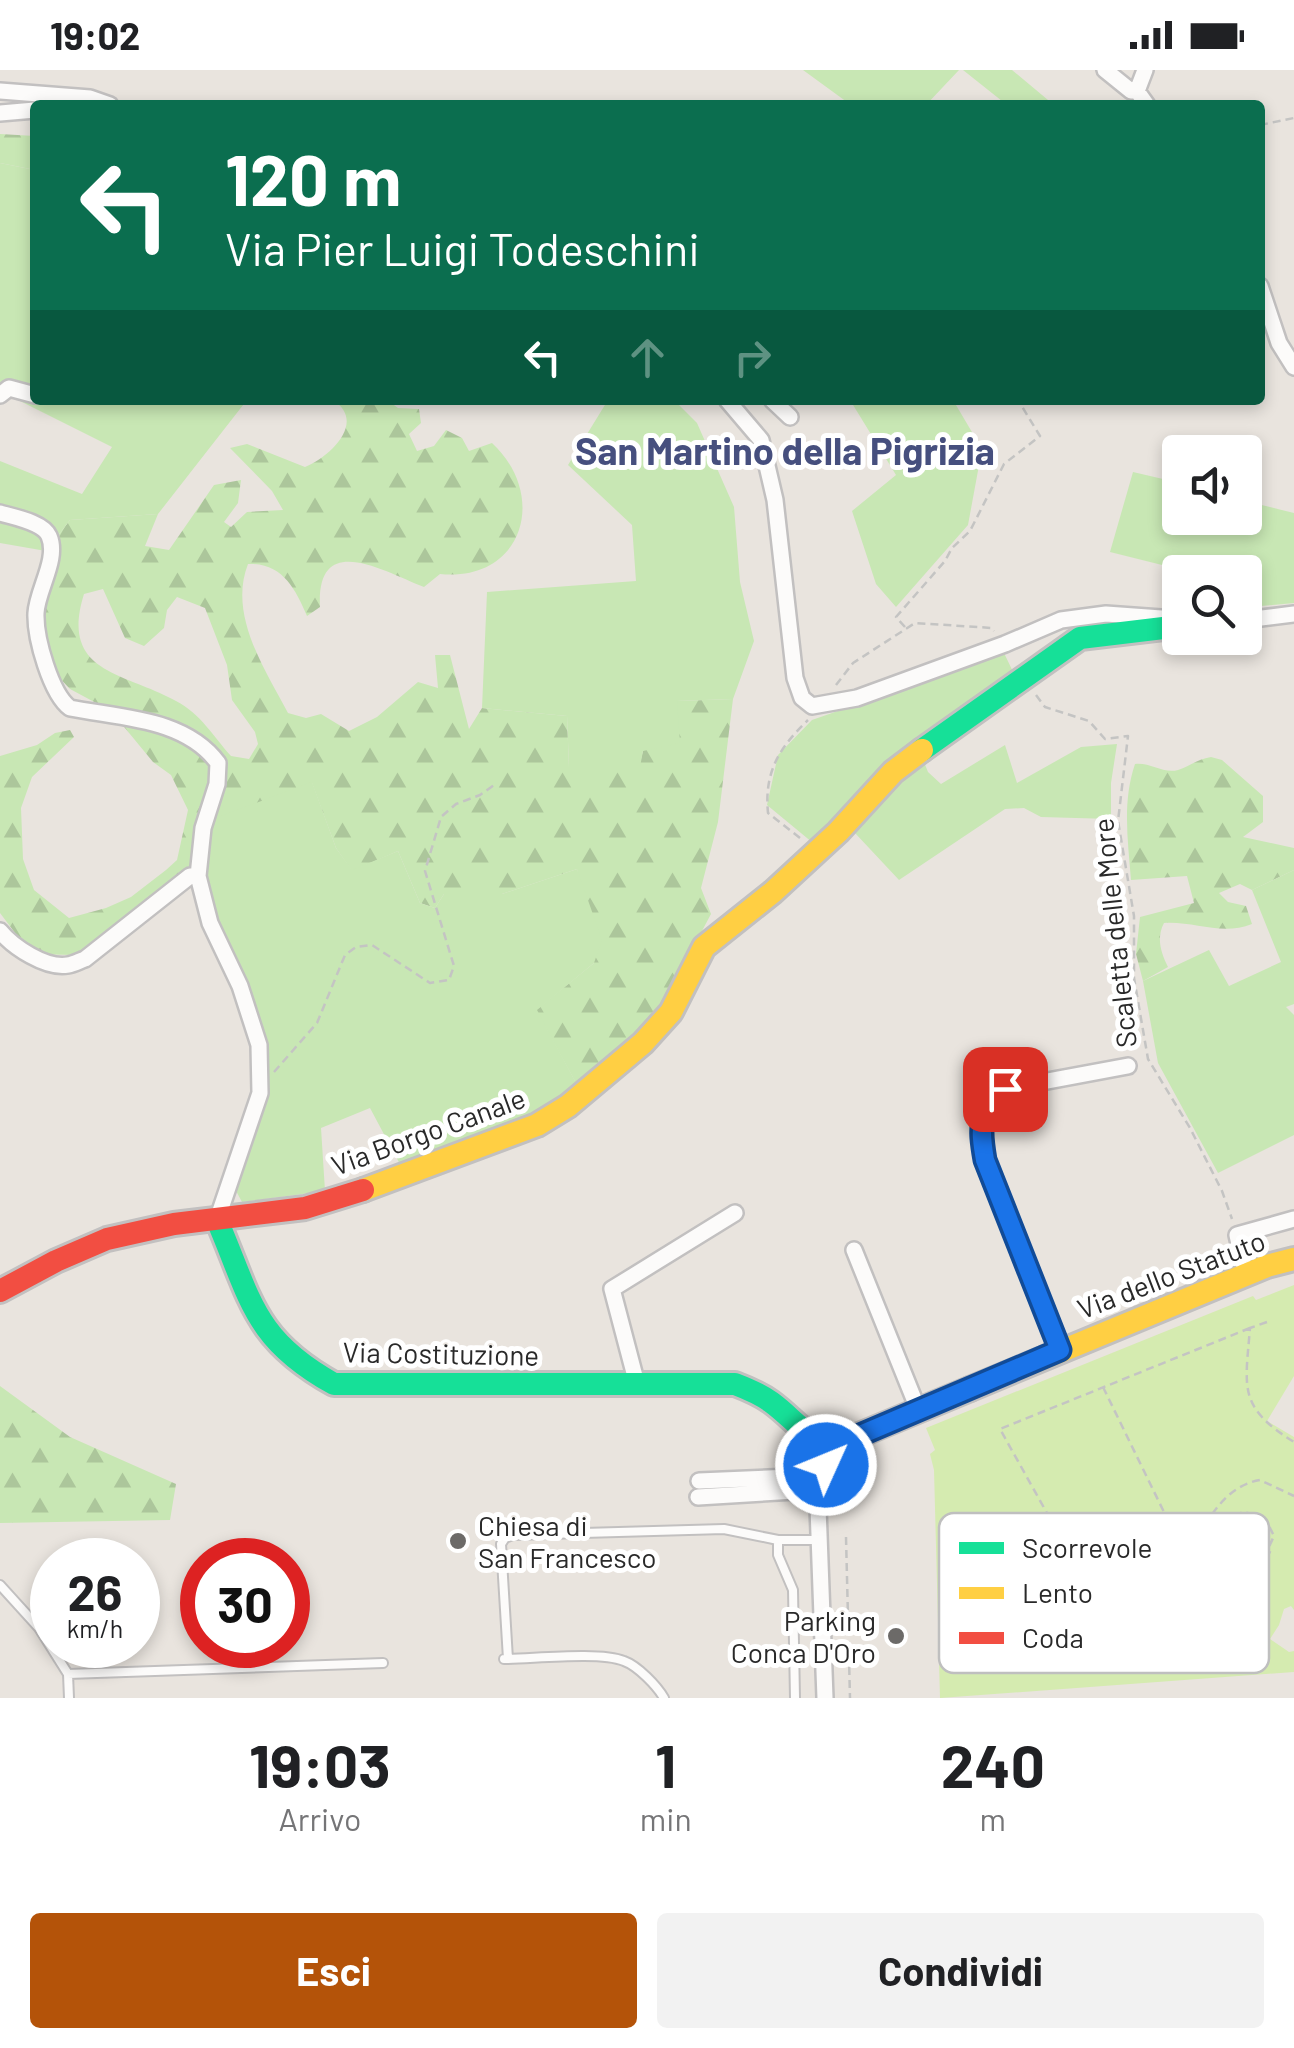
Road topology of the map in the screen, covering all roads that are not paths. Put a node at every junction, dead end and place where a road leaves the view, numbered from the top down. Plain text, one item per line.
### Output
1 (1105, 70) edge
2 (1145, 70) edge
3 (0, 91) edge
4 (1142, 98) edge
5 (96, 100) edge
6 (30, 110) edge
7 (0, 112) edge
8 (1265, 302) edge
9 (1294, 366) edge
10 (0, 394) edge
11 (30, 394) edge
12 (731, 405) edge
13 (777, 405) edge
14 (790, 417) dead end
15 (0, 513) edge
16 (1294, 614) edge
17 (1262, 618) edge
18 (1162, 620) edge
19 (1162, 625) edge
20 (198, 876) junction
21 (0, 931) edge
22 (1128, 1066) dead end
23 (734, 1213) dead end
24 (1294, 1219) edge
25 (217, 1220) junction
26 (854, 1250) dead end
27 (1294, 1259) edge
28 (1246, 1275) junction
29 (0, 1291) edge
30 (1060, 1350) junction
31 (637, 1384) junction
32 (918, 1410) junction
33 (832, 1441) junction
34 (816, 1480) junction
35 (698, 1489) dead end
36 (778, 1540) junction
37 (819, 1540) junction
38 (0, 1585) edge
39 (382, 1663) dead end
40 (68, 1674) junction
41 (69, 1698) edge
42 (664, 1698) edge
43 (794, 1698) edge
44 (825, 1698) edge

1 - 4 street
2 - 4 street
3 - 5 street
6 - 7 street
8 - 9 street
10 - 11 street
12 - 18 street
13 - 14 street
15 - 20 street
16 - 17 street
19 - 25 street, Via Borgo Canale
20 - 21 street
20 - 25 street
22 - 30 street
23 - 31 street
24 - 28 street
25 - 29 street, Via Borgo Canale
25 - 31 street, Via Costituzione
26 - 32 street
27 - 28 street, Via dello Statuto
28 - 30 street, Via dello Statuto
30 - 32 street, Via dello Statuto
31 - 33 street, Via Costituzione
32 - 33 street, Via dello Statuto
33 - 34 street
34 - 35 street
34 - 37 street
36 - 37 lane
36 - 42 lane
36 - 43 lane
37 - 44 street
38 - 40 lane
39 - 40 lane
40 - 41 lane

